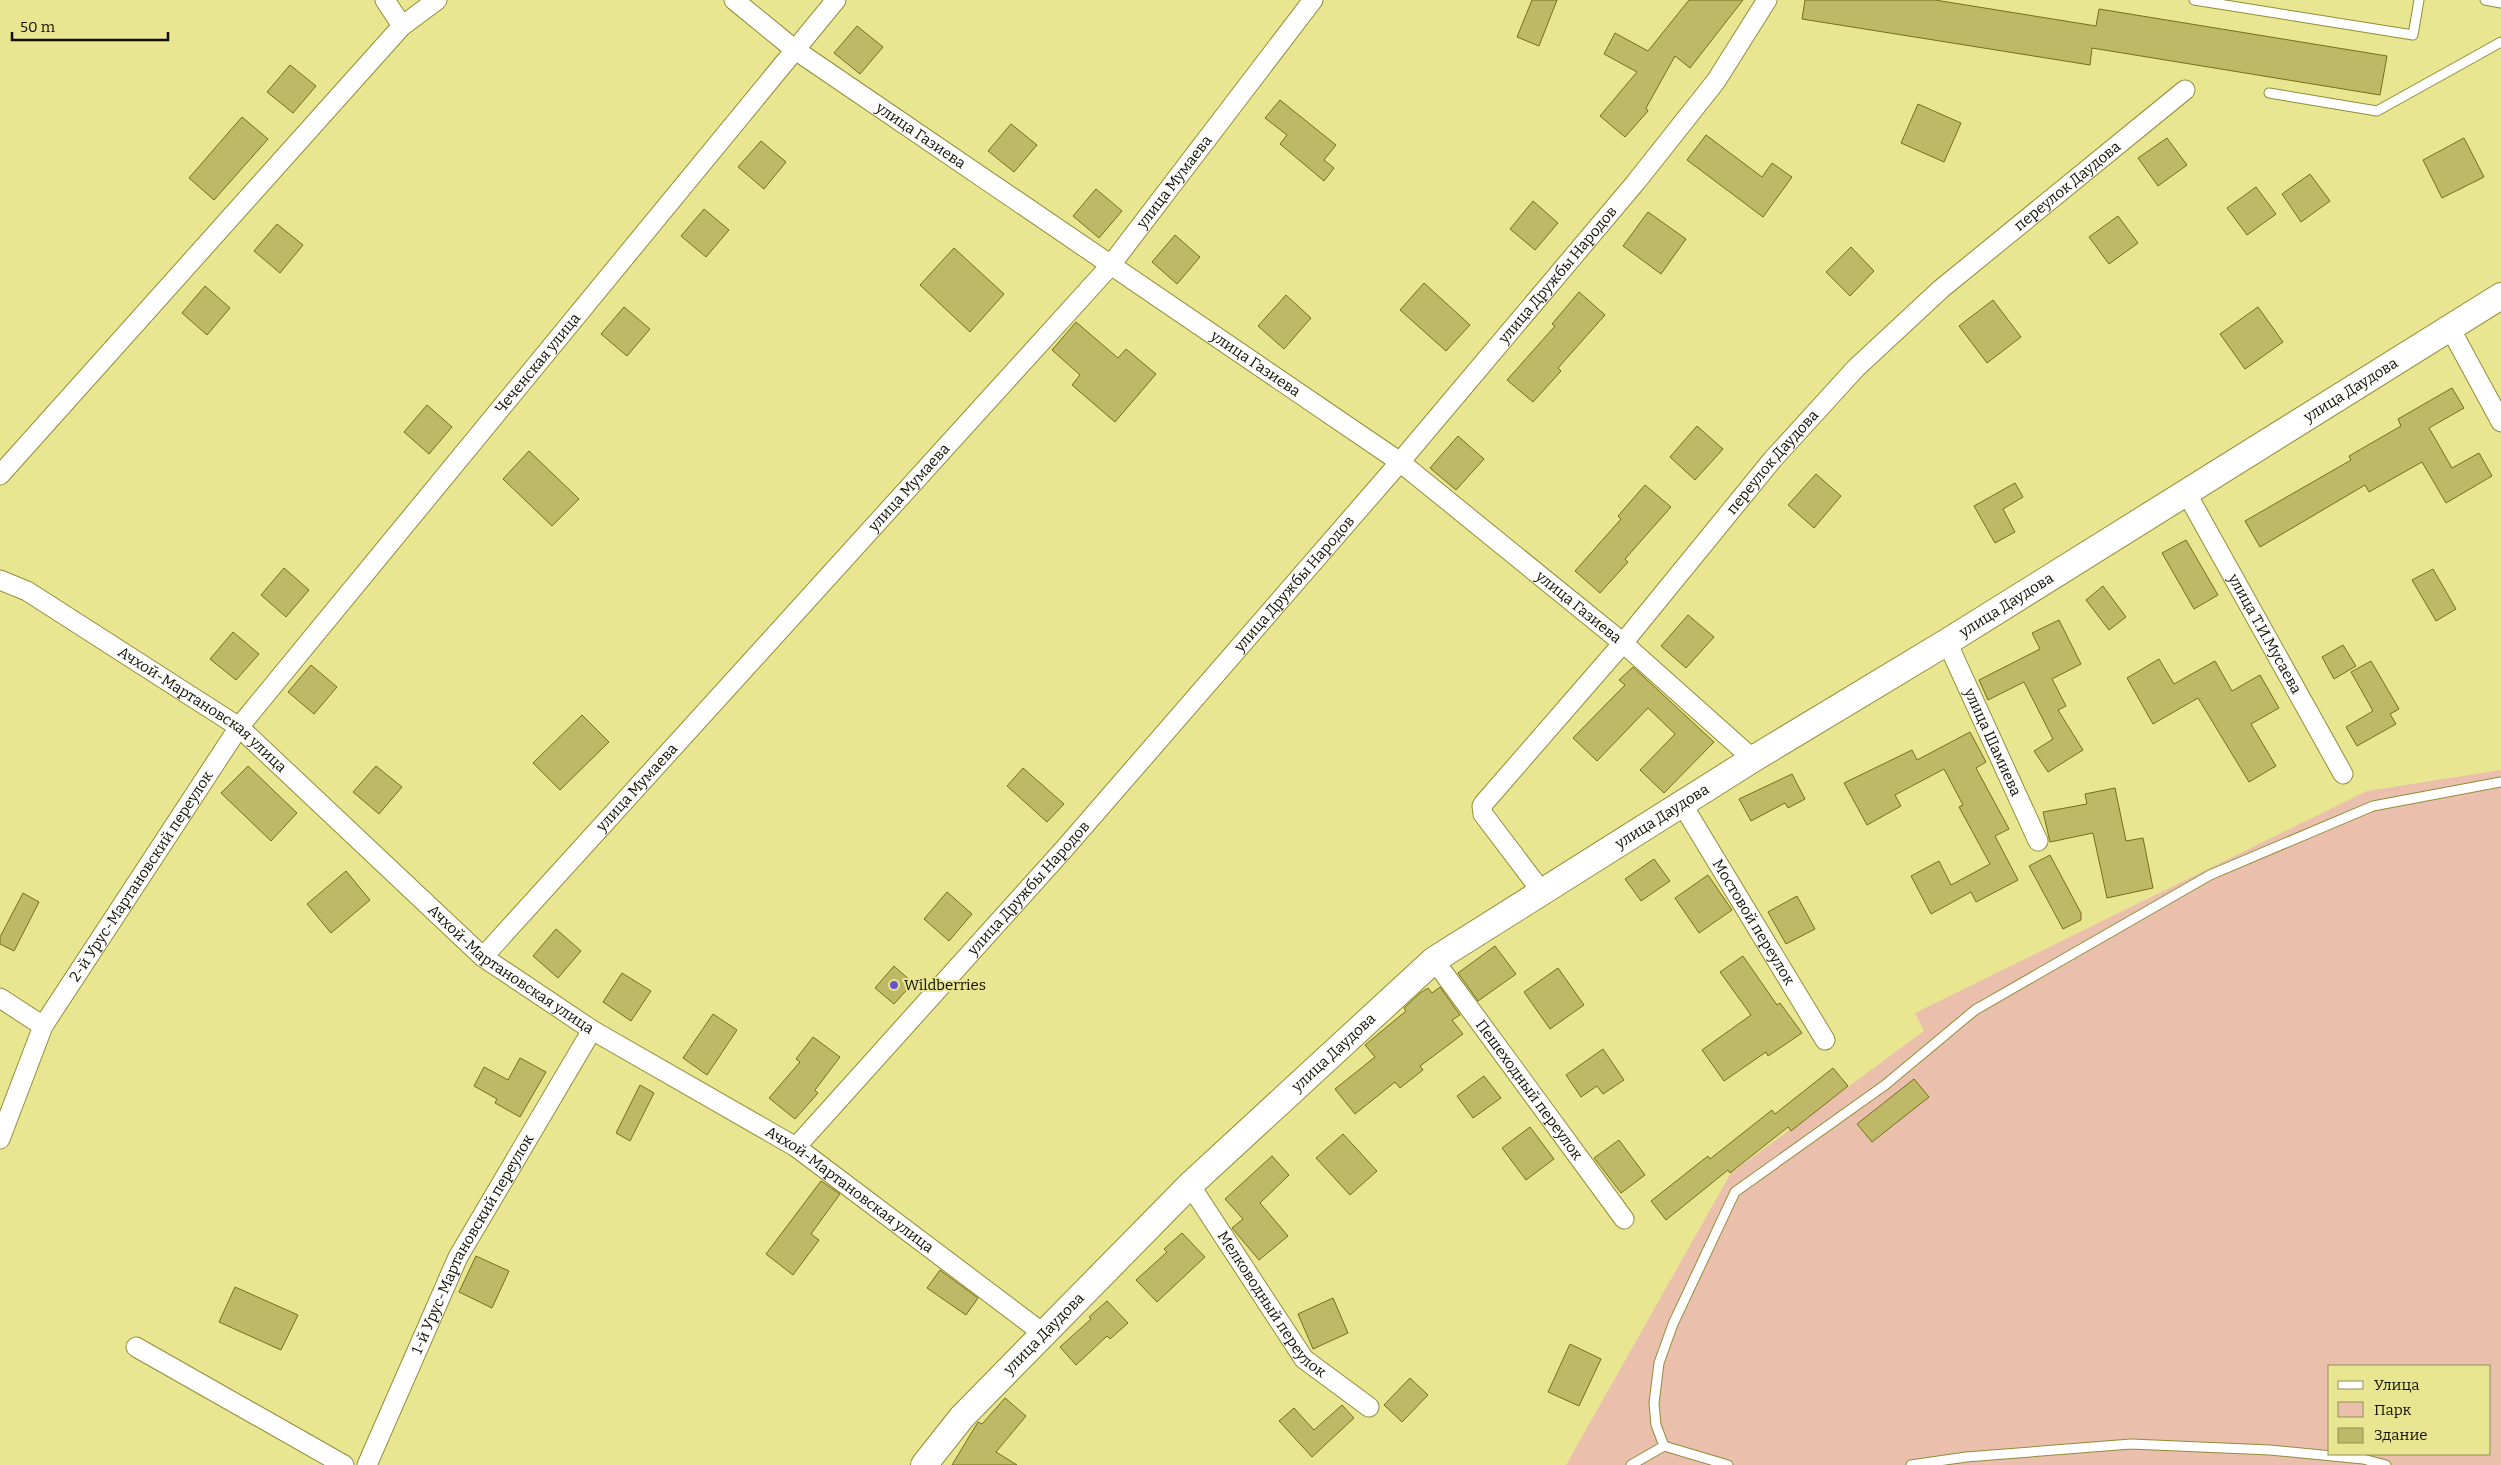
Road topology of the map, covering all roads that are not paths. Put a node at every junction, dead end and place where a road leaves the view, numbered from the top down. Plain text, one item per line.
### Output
1 (385, 0) edge
2 (437, 0) edge
3 (734, 0) edge
4 (836, 0) edge
5 (1313, 0) edge
6 (1767, 0) edge
7 (2194, 0) edge
8 (2419, 0) edge
9 (2485, 0) edge
10 (2501, 3) edge
11 (402, 26) junction
12 (2501, 42) edge
13 (794, 49) junction
14 (2185, 90) dead end
15 (2269, 93) dead end
16 (1110, 266) junction
17 (2501, 296) edge
18 (2450, 328) junction
19 (2501, 422) edge
20 (1400, 462) junction
21 (0, 475) edge
22 (2186, 494) junction
23 (0, 580) edge
24 (1947, 642) junction
25 (1623, 643) junction
26 (239, 728) junction
27 (1753, 759) junction
28 (2343, 774) dead end
29 (2501, 782) edge
30 (1682, 804) junction
31 (2038, 841) dead end
32 (1542, 892) junction
33 (482, 957) junction
34 (1434, 960) junction
35 (0, 998) edge
36 (43, 1026) junction
37 (592, 1030) junction
38 (1825, 1040) dead end
39 (0, 1138) edge
40 (796, 1147) junction
41 (1190, 1185) junction
42 (1624, 1219) dead end
43 (1044, 1334) junction
44 (136, 1347) dead end
45 (1369, 1406) dead end
46 (1664, 1446) junction
47 (344, 1465) edge
48 (367, 1465) edge
49 (924, 1465) edge
50 (1630, 1465) edge
51 (1728, 1465) edge
52 (1911, 1465) edge
53 (2386, 1465) edge

1 - 11 street
2 - 11 street
3 - 13 street, улица Газиева
4 - 13 street, Чеченская улица
5 - 16 street, улица Мумаева
6 - 20 street, улица Дружбы Народов
7 - 8 lane
9 - 10 lane
11 - 21 street
12 - 15 lane
13 - 16 street, улица Газиева
13 - 26 street, Чеченская улица
14 - 25 street, переулок Даудова
16 - 20 street, улица Газиева
16 - 33 street, улица Мумаева
17 - 18 street, улица Даудова
18 - 19 street
18 - 22 street, улица Даудова
20 - 25 street, улица Газиева
20 - 40 street, улица Дружбы Народов
22 - 24 street, улица Даудова
22 - 28 street, улица Т.И.Мусаева
23 - 26 street, Ачхой-Мартановская улица
24 - 27 street, улица Даудова
24 - 31 street, улица Шамиева
25 - 27 street, улица Газиева
25 - 32 street, переулок Даудова
26 - 33 street, Ачхой-Мартановская улица
26 - 36 street, 2-й Урус-Мартановский переулок
27 - 30 street, улица Даудова
29 - 46 lane
30 - 32 street, улица Даудова
30 - 38 street, Мостовой переулок
32 - 34 street, улица Даудова
33 - 37 street, Ачхой-Мартановская улица
34 - 41 street, улица Даудова
34 - 42 street, Пешеходный переулок
35 - 36 street
36 - 39 street, 2-й Урус-Мартановский переулок
37 - 40 street, Ачхой-Мартановская улица
37 - 48 street, 1-й Урус-Мартановский переулок
40 - 43 street, Ачхой-Мартановская улица
41 - 43 street, улица Даудова
41 - 45 street, Мелководный переулок
43 - 49 street, улица Даудова
44 - 47 street
46 - 50 lane
46 - 51 lane
52 - 53 lane

